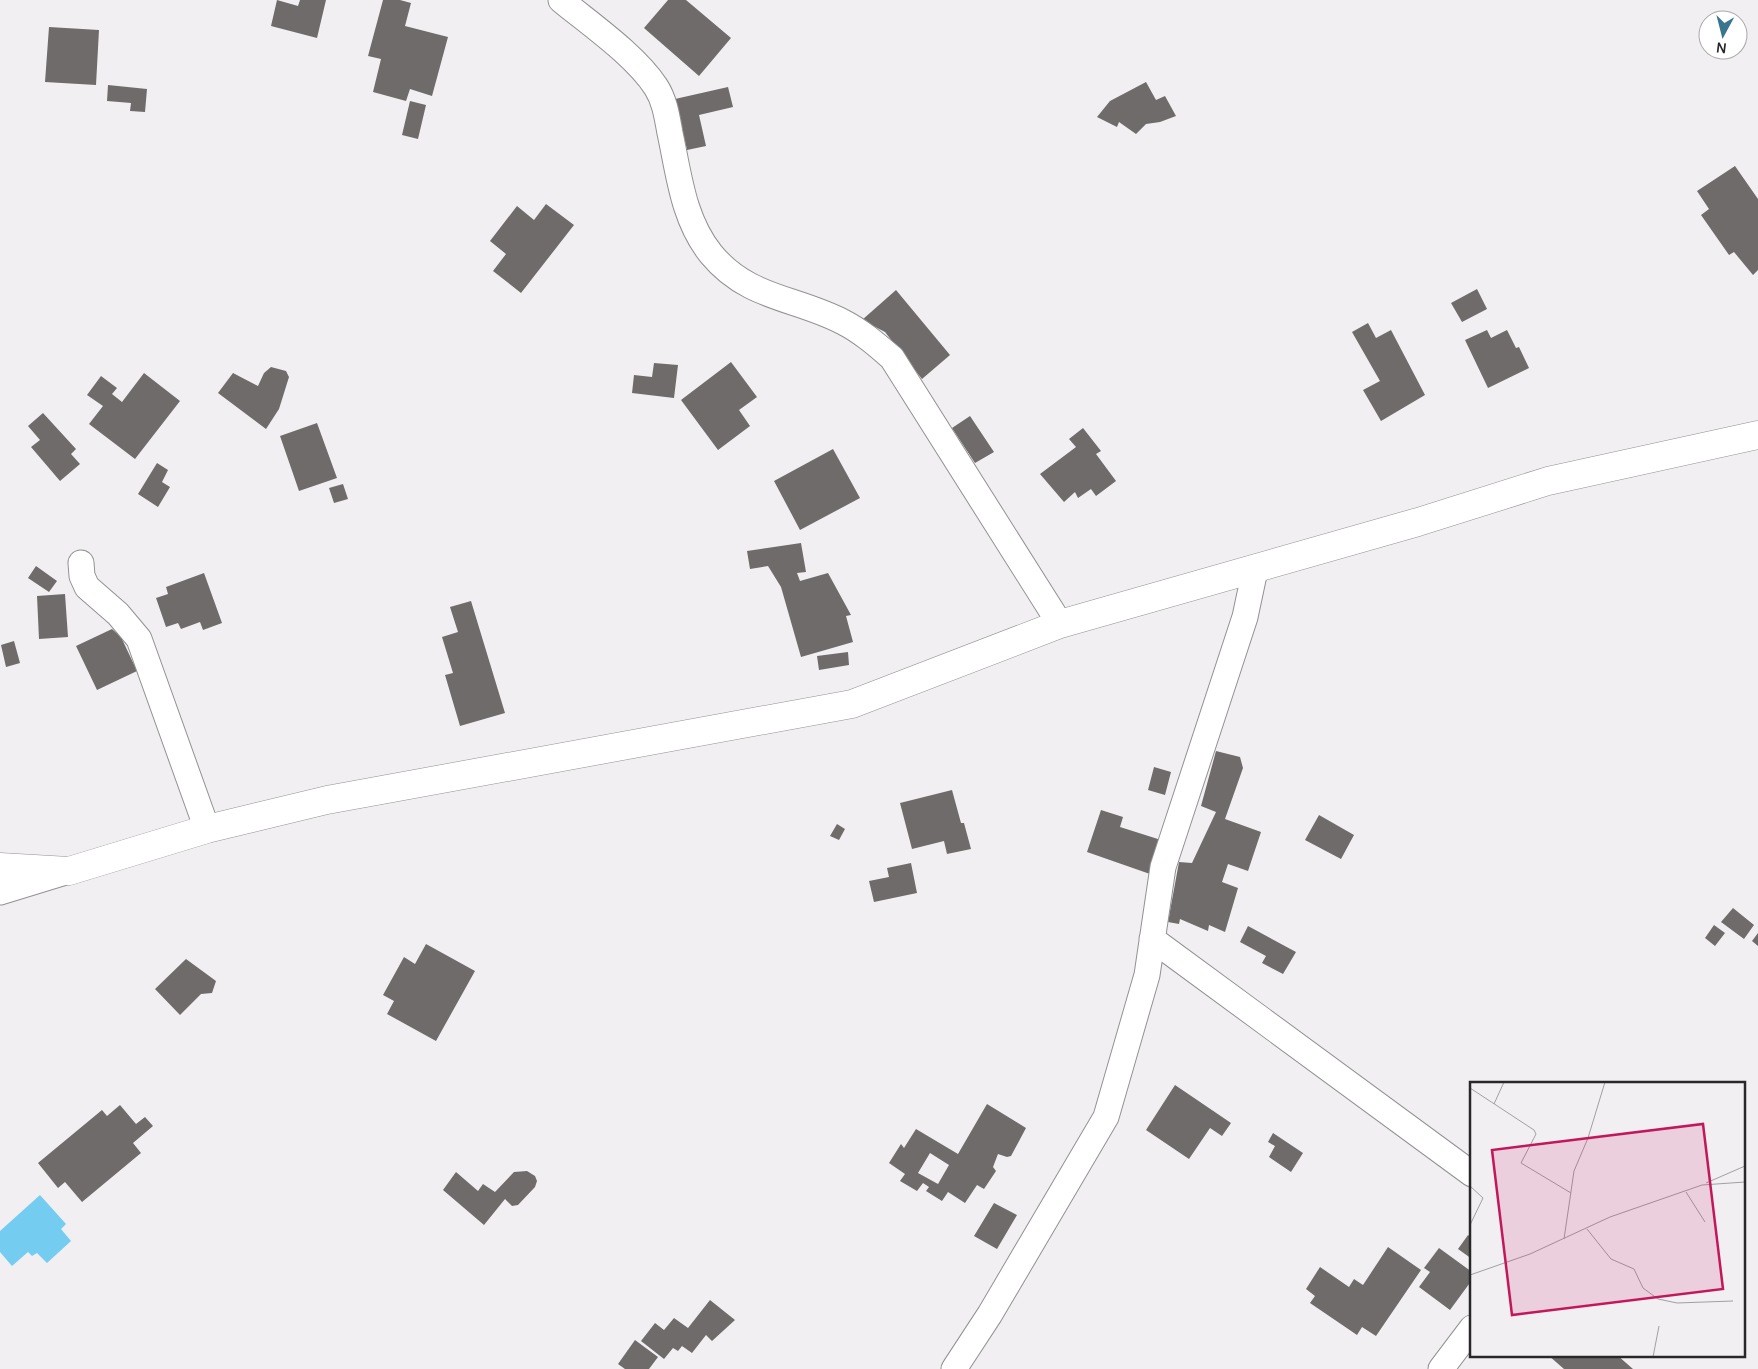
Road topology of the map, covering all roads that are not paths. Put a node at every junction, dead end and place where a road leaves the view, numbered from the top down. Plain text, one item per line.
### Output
1 (561, 0) edge
2 (1758, 435) edge
3 (82, 563) dead end
4 (1255, 570) junction
5 (1060, 624) junction
6 (207, 829) junction
7 (0, 867) edge
8 (69, 871) junction
9 (0, 892) edge
10 (1152, 940) junction
11 (1470, 1172) edge
12 (1470, 1331) edge
13 (954, 1369) edge
14 (1441, 1369) edge

1 - 5 street
2 - 4 main road
3 - 6 street
4 - 5 main road
4 - 10 street
5 - 6 main road
6 - 8 main road
7 - 8 main road
8 - 9 street
10 - 11 street
10 - 13 street
12 - 14 street

